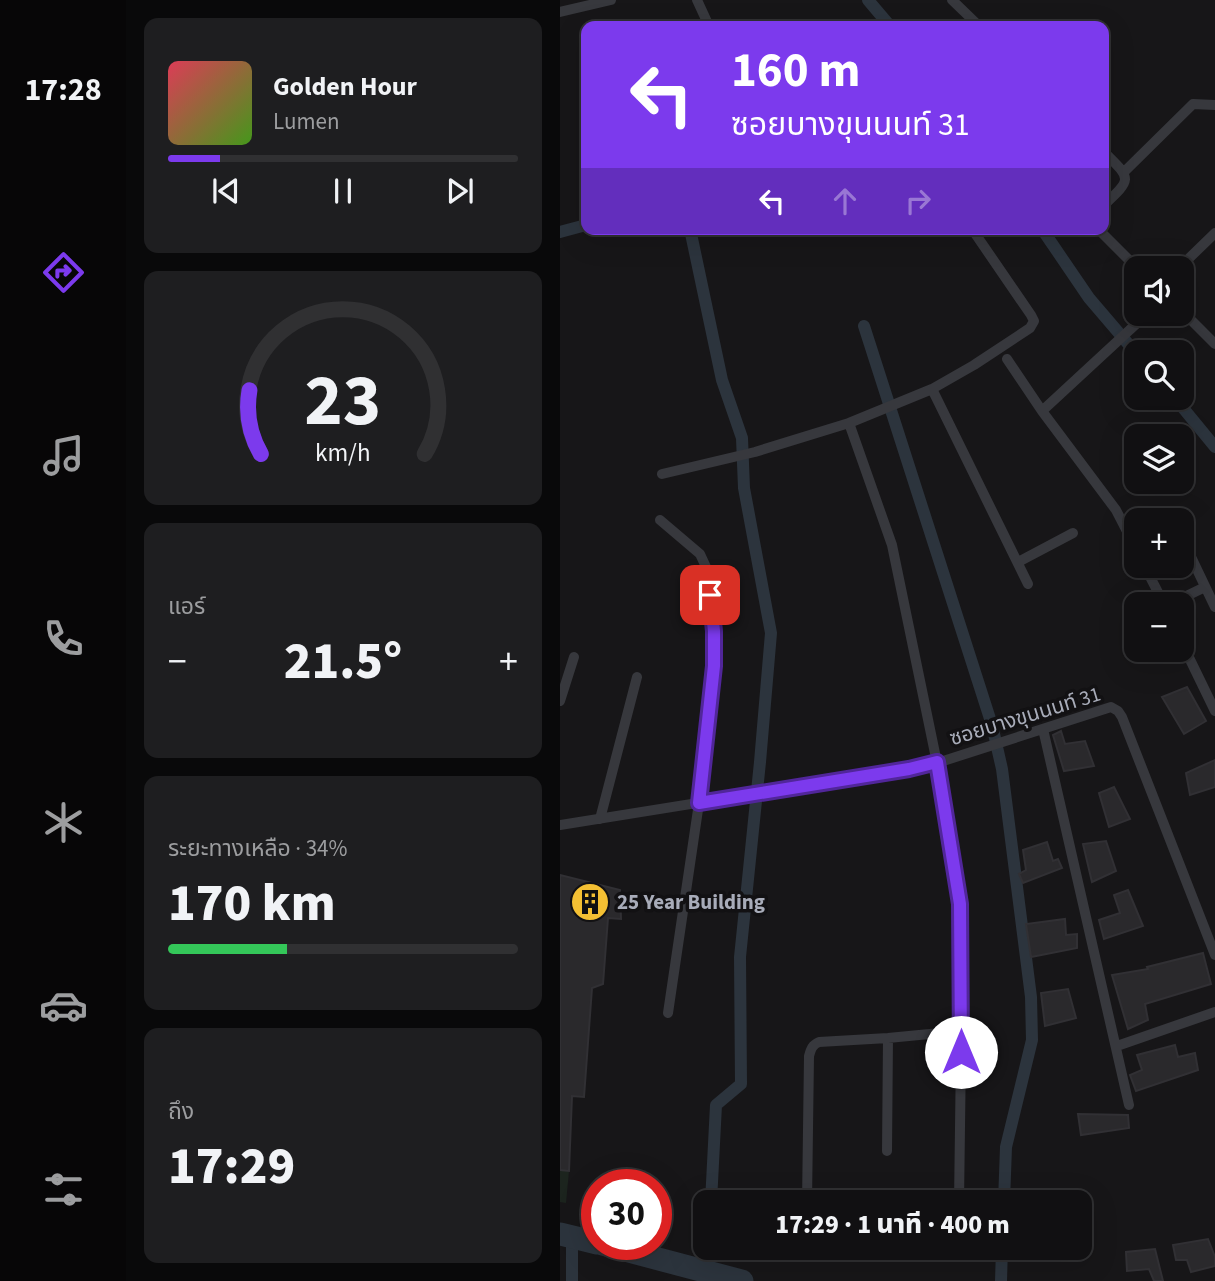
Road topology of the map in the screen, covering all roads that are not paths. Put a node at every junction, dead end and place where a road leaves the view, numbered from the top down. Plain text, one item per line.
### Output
1 (611, 0) edge
2 (697, 0) edge
3 (952, 0) edge
4 (560, 12) edge
5 (707, 21) edge
6 (974, 21) edge
7 (1215, 104) edge
8 (1109, 157) edge
9 (1124, 172) junction
10 (1109, 200) edge
11 (1215, 233) edge
12 (976, 235) edge
13 (1104, 235) edge
14 (1125, 256) edge
15 (1191, 256) edge
16 (1194, 323) edge
17 (1135, 326) edge
18 (1215, 344) edge
19 (1007, 359) dead end
20 (932, 389) junction
21 (1042, 411) junction
22 (849, 423) junction
23 (662, 474) dead end
24 (660, 520) dead end
25 (1124, 526) edge
26 (1073, 533) dead end
27 (1017, 562) junction
28 (1194, 564) edge
29 (1028, 584) dead end
30 (1205, 587) junction
31 (1194, 592) edge
32 (1215, 607) edge
33 (574, 657) dead end
34 (1191, 662) edge
35 (637, 677) dead end
36 (560, 701) edge
37 (1215, 711) edge
38 (1043, 729) junction
39 (937, 762) junction
40 (699, 803) junction
41 (600, 819) junction
42 (560, 825) edge
43 (1215, 955) edge
44 (1215, 1012) edge
45 (668, 1013) dead end
46 (961, 1031) junction
47 (888, 1038) junction
48 (1116, 1046) junction
49 (1129, 1105) dead end
50 (887, 1151) dead end
51 (807, 1190) edge
52 (959, 1190) edge

1 - 4 street
2 - 5 street
3 - 6 street
7 - 9 street
8 - 9 street
9 - 10 street
11 - 15 street
12 - 20 street
13 - 14 street
16 - 18 street
17 - 21 street
19 - 21 street
20 - 22 street
20 - 27 street
21 - 25 street
22 - 23 street
22 - 39 street
24 - 40 street
26 - 27 street
27 - 29 street
28 - 30 street
30 - 31 street
30 - 32 street
33 - 36 street
34 - 37 street
35 - 41 street
38 - 39 street, ซอยบางขุนนนท์ 31
38 - 43 street, ซอยบางขุนนนท์ 31
38 - 48 street
39 - 40 street, ซอยบางขุนนนท์ 31
39 - 46 street
40 - 41 street, ซอยบางขุนนนท์ 31
40 - 45 street
41 - 42 street, ซอยบางขุนนนท์ 31
44 - 48 street
46 - 47 street
46 - 52 street
47 - 50 street
47 - 51 street
48 - 49 street

